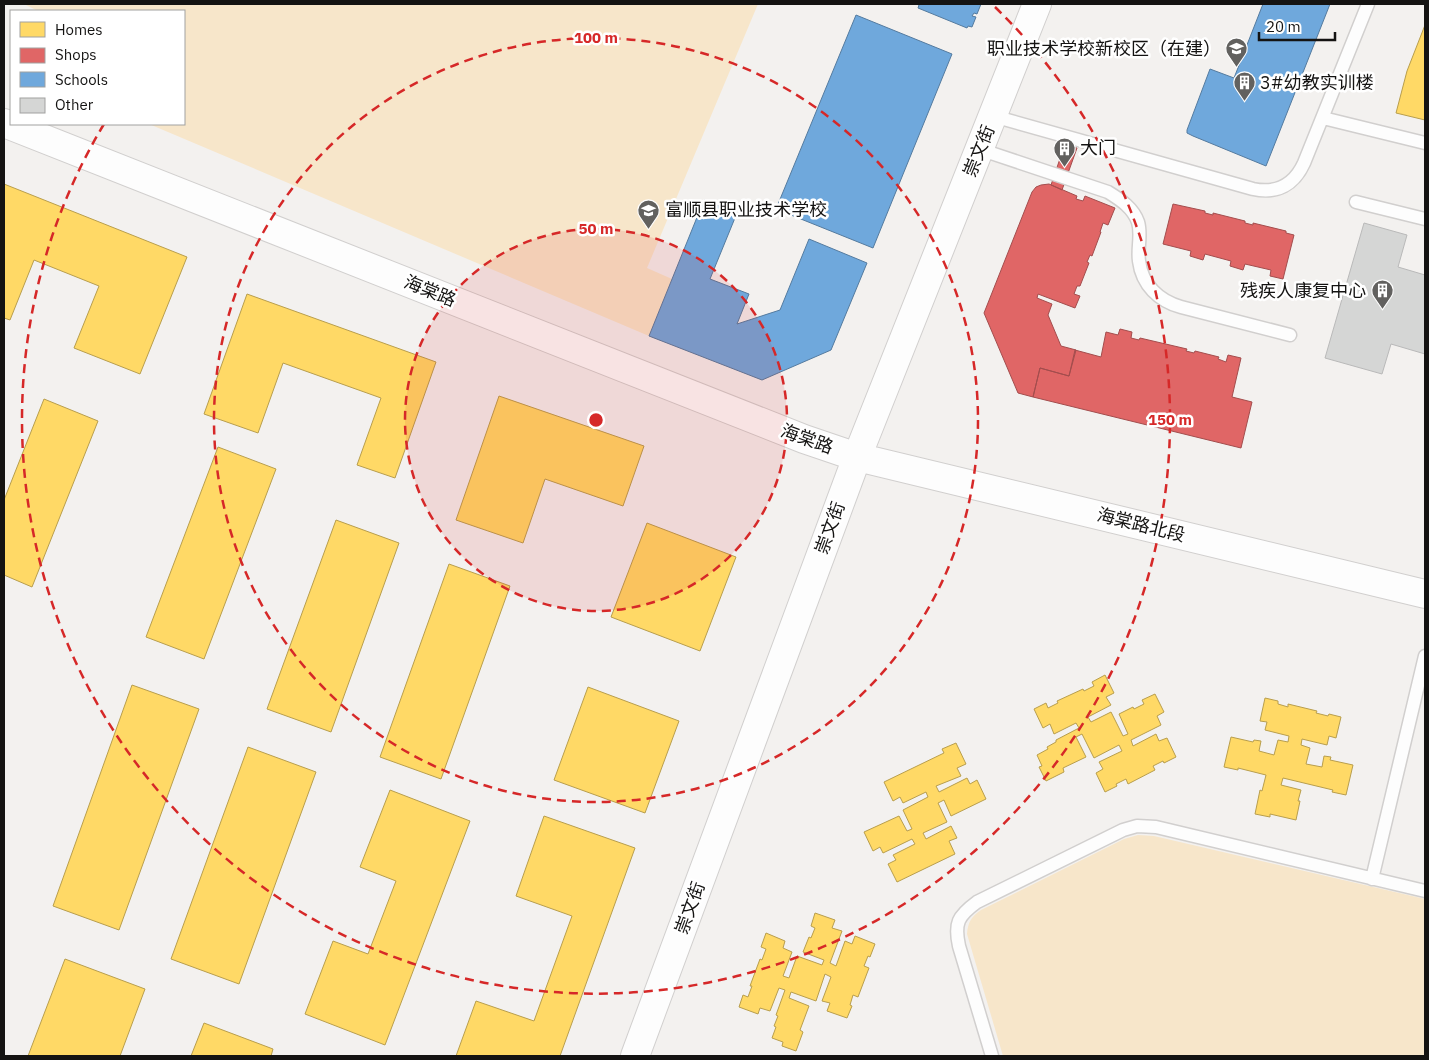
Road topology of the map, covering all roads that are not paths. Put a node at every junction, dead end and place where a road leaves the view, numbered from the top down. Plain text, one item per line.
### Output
1 (1038, 4) edge
2 (1368, 4) edge
3 (993, 116) junction
4 (1323, 118) junction
5 (4, 123) edge
6 (1425, 143) edge
7 (980, 149) junction
8 (1356, 202) dead end
9 (1425, 219) edge
10 (1290, 335) dead end
11 (857, 457) junction
12 (1425, 594) edge
13 (1425, 656) edge
14 (1372, 878) junction
15 (1425, 891) edge
16 (636, 1056) edge
17 (992, 1056) edge

1 - 3 street, 崇文街
2 - 4 lane
3 - 4 lane
3 - 7 street, 崇文街
4 - 6 lane
5 - 11 street, 海棠路
7 - 10 lane
7 - 11 street, 崇文街
8 - 9 lane
11 - 12 street, 海棠路北段
11 - 16 street, 崇文街
13 - 14 lane
14 - 15 lane
14 - 17 lane

